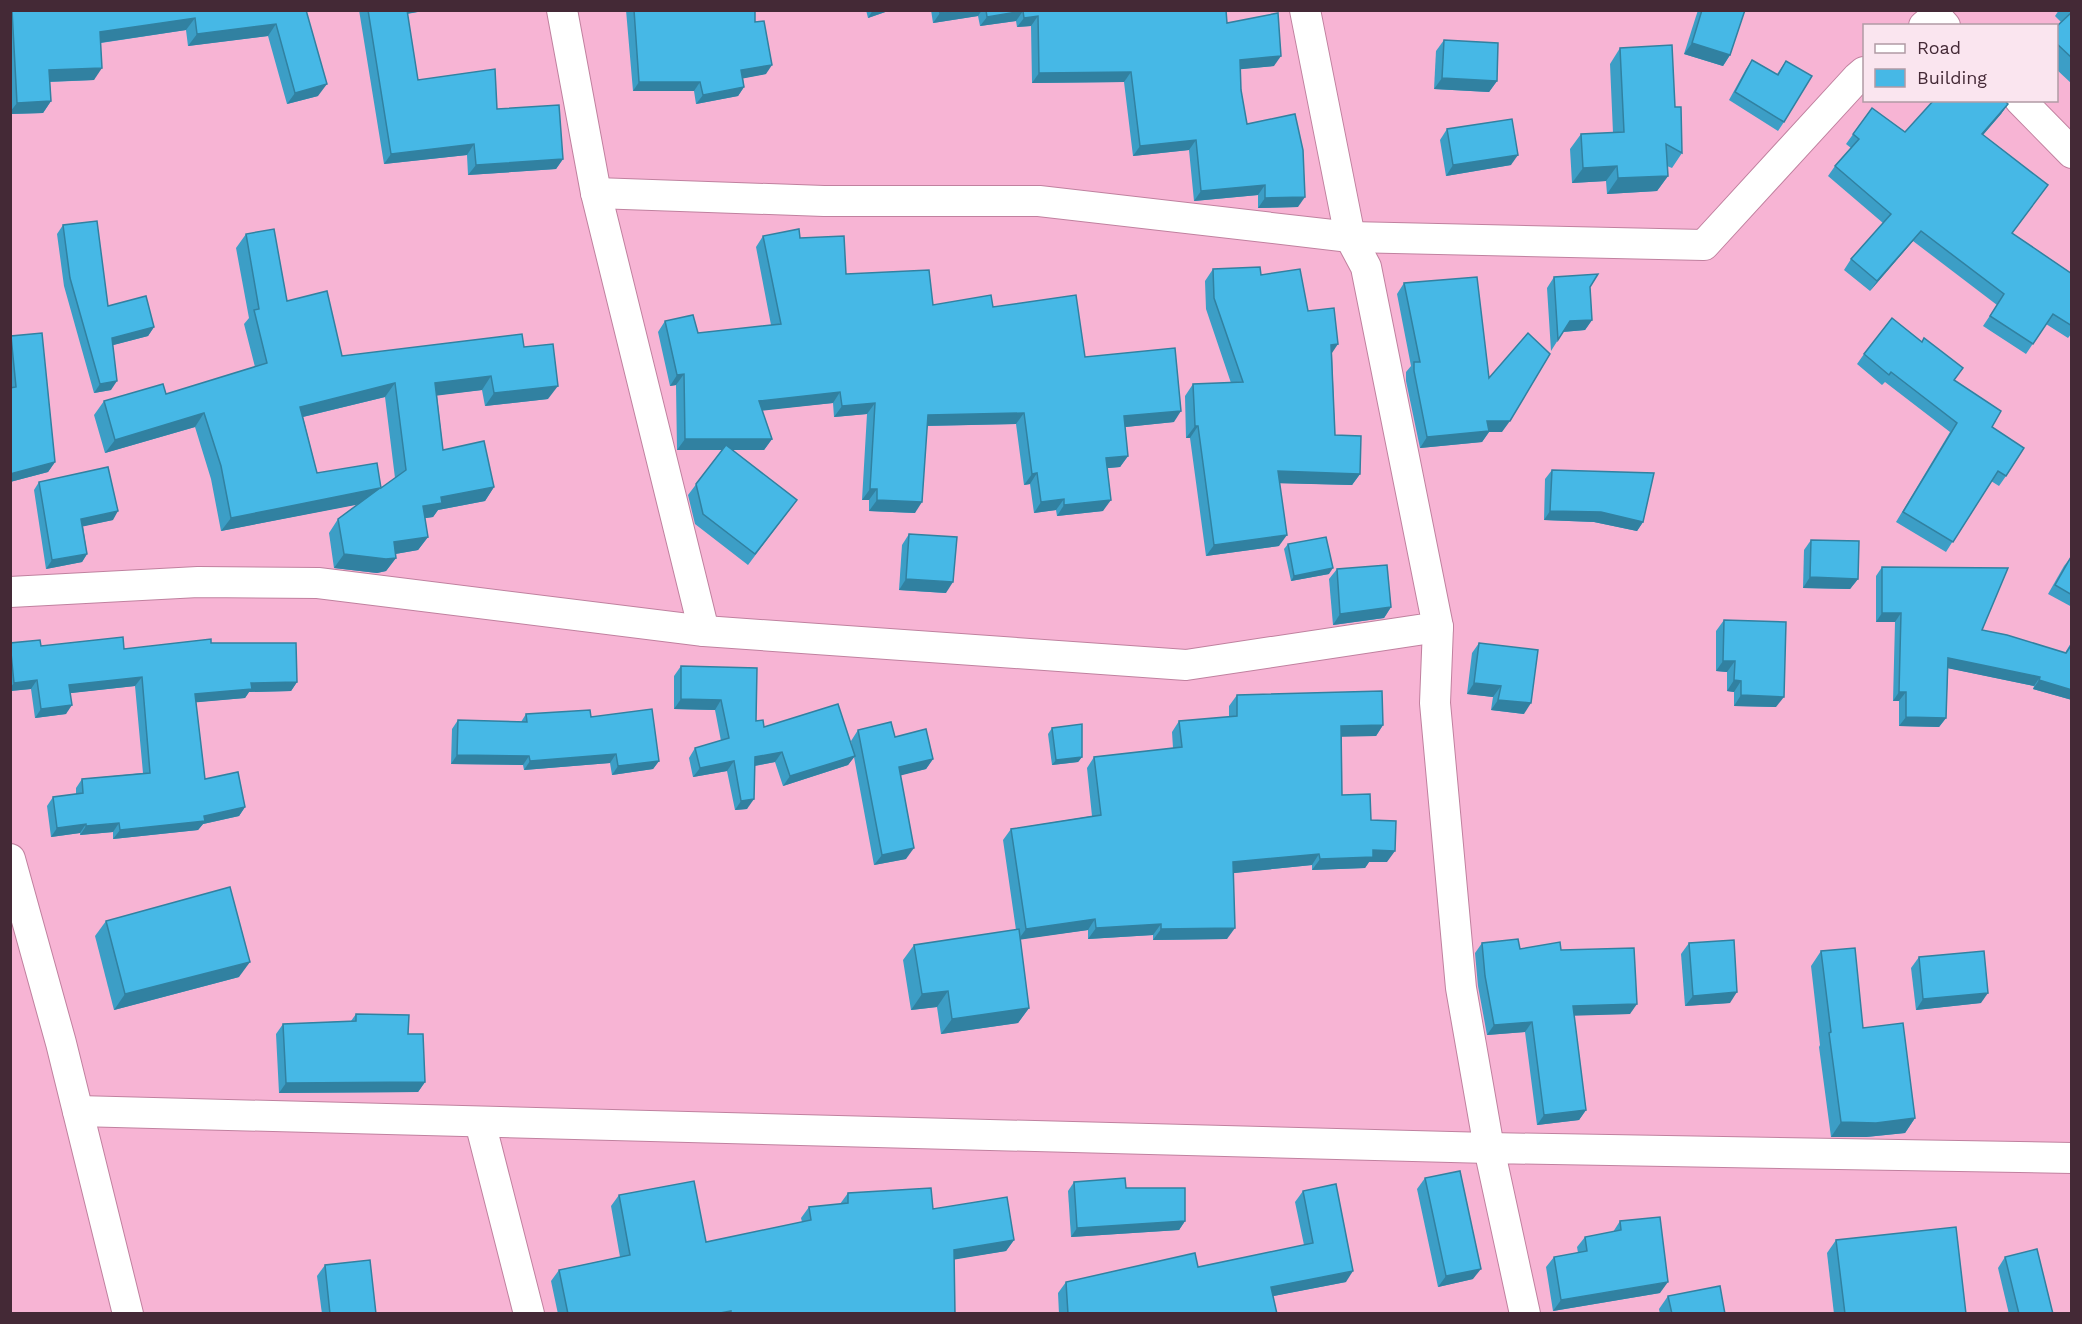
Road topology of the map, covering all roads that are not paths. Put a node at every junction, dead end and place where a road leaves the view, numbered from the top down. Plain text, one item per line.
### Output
1 (562, 10) edge
2 (1305, 10) edge
3 (1863, 73) edge
4 (2022, 102) edge
5 (2072, 153) edge
6 (596, 193) junction
7 (1350, 237) junction
8 (10, 592) edge
9 (1438, 627) junction
10 (704, 631) junction
11 (10, 859) edge
12 (78, 1112) junction
13 (480, 1122) junction
14 (1489, 1148) junction
15 (2072, 1158) edge
16 (128, 1314) edge
17 (529, 1314) edge
18 (1525, 1314) edge

1 - 6 street
2 - 7 street
3 - 7 street
4 - 5 street
6 - 7 street
6 - 10 street
7 - 9 street
8 - 10 street
9 - 10 street
9 - 14 street
11 - 12 street
12 - 13 street
12 - 16 street
13 - 14 street
13 - 17 street
14 - 15 street
14 - 18 street

